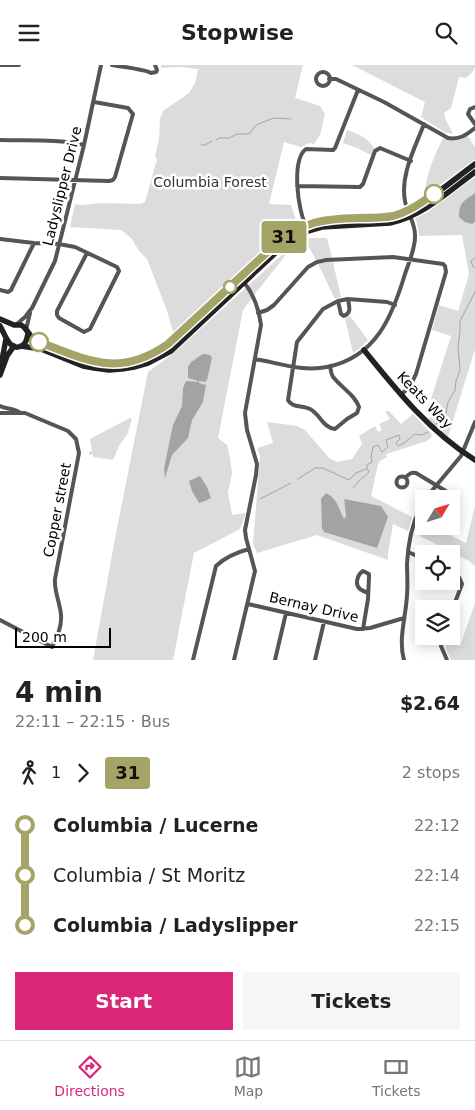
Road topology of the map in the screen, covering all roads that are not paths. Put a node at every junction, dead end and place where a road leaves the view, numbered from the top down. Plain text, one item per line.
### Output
1 (0, 65) edge
2 (19, 65) edge
3 (102, 65) edge
4 (112, 65) edge
5 (155, 65) edge
6 (330, 79) dead end
7 (358, 90) junction
8 (94, 102) junction
9 (475, 107) edge
10 (424, 124) junction
11 (475, 126) edge
12 (0, 140) edge
13 (84, 145) junction
14 (411, 161) junction
15 (475, 164) edge
16 (475, 172) edge
17 (0, 178) edge
18 (75, 180) junction
19 (297, 186) junction
20 (409, 213) junction
21 (307, 228) junction
22 (0, 239) edge
23 (34, 243) junction
24 (59, 244) junction
25 (87, 253) junction
26 (410, 259) junction
27 (242, 280) junction
28 (0, 289) edge
29 (348, 299) junction
30 (338, 301) junction
31 (395, 305) junction
32 (32, 308) junction
33 (258, 313) junction
34 (0, 319) edge
35 (16, 324) junction
36 (0, 326) edge
37 (27, 332) junction
38 (6, 337) junction
39 (18, 346) junction
40 (364, 350) junction
41 (256, 359) junction
42 (2, 365) edge
43 (330, 366) junction
44 (292, 367) junction
45 (0, 375) edge
46 (401, 395) junction
47 (0, 406) edge
48 (19, 412) junction
49 (0, 413) edge
50 (475, 422) edge
51 (463, 453) junction
52 (475, 460) edge
53 (406, 477) dead end
54 (436, 485) junction
55 (432, 490) edge
56 (444, 490) edge
57 (415, 521) edge
58 (249, 549) junction
59 (408, 552) junction
60 (415, 555) edge
61 (368, 593) junction
62 (248, 604) junction
63 (286, 613) junction
64 (404, 618) junction
65 (0, 620) edge
66 (324, 622) junction
67 (363, 629) junction
68 (441, 645) edge
69 (402, 659) edge
70 (193, 660) edge
71 (234, 660) edge
72 (275, 660) edge
73 (315, 660) edge
74 (447, 660) edge

1 - 2 street
3 - 8 street, Ladyslipper Drive
4 - 5 street
6 - 7 street
7 - 10 street
7 - 19 street
8 - 13 street, Ladyslipper Drive
8 - 18 street
9 - 11 street
10 - 11 street
10 - 14 street
12 - 13 street
13 - 18 street, Ladyslipper Drive
14 - 19 street
14 - 20 street
15 - 20 main road
16 - 20 main road
17 - 18 street
18 - 24 street, Ladyslipper Drive
19 - 21 street
20 - 21 main road
20 - 26 street
21 - 27 main road
22 - 23 street
23 - 24 street
23 - 28 street
24 - 25 street
24 - 32 street, Ladyslipper Drive
25 - 25 street
26 - 31 street
26 - 33 street
26 - 46 street
27 - 33 street
27 - 37 main road
27 - 39 main road
29 - 30 street
29 - 30 street
29 - 31 street
30 - 44 street
31 - 40 street
32 - 35 street, Ladyslipper Drive
32 - 37 street, Ladyslipper Drive
33 - 41 street
34 - 35 main road
35 - 37 main road
35 - 38 main road
36 - 38 main road
37 - 39 main road
38 - 39 main road
38 - 42 main road
39 - 42 main road
40 - 43 street
40 - 46 main road, Keats Way
41 - 44 street
41 - 58 street
42 - 45 main road
43 - 44 street
43 - 44 street
46 - 51 main road, Keats Way
47 - 48 street, Copper street
48 - 49 street
48 - 65 street, Copper street
50 - 51 street
51 - 52 main road, Keats Way
51 - 54 street
53 - 54 street
54 - 55 street
54 - 56 street
57 - 59 street
58 - 62 street
58 - 70 street
59 - 60 street
59 - 64 street
61 - 61 street
61 - 67 street
62 - 63 street, Bernay Drive
62 - 71 street
63 - 66 street, Bernay Drive
63 - 72 street
64 - 67 street, Bernay Drive
64 - 69 street
66 - 67 street, Bernay Drive
66 - 73 street
68 - 74 street

